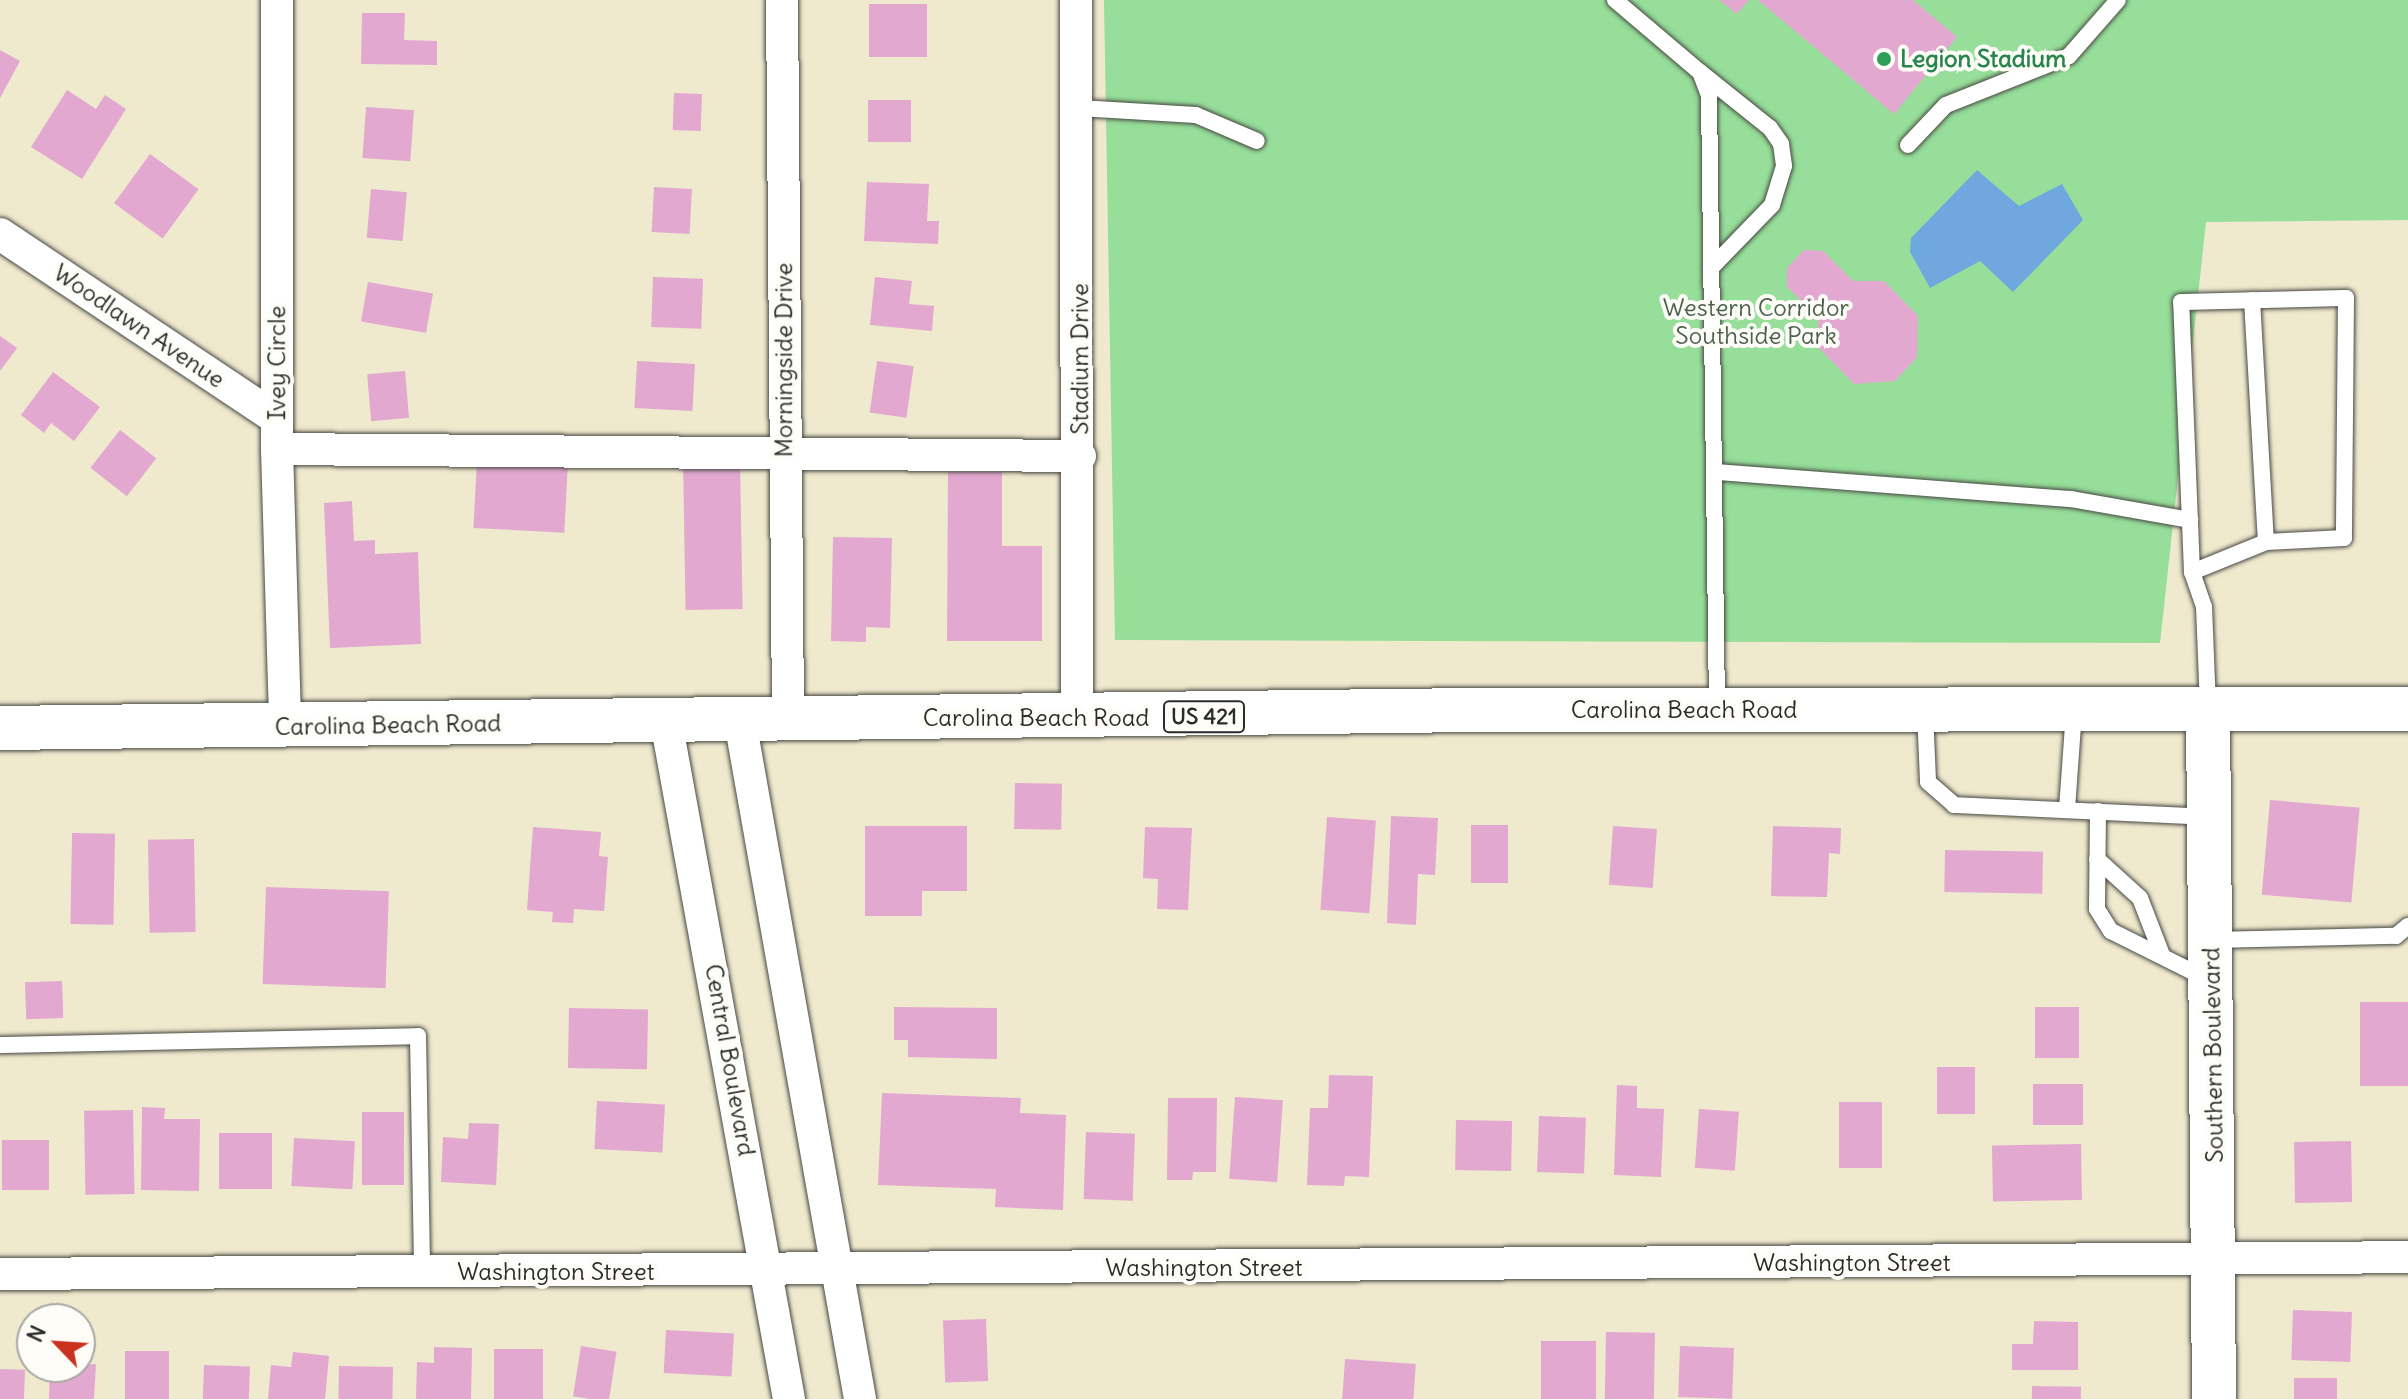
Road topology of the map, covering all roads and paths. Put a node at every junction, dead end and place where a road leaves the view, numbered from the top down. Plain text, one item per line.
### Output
1 (277, 0) edge
2 (782, 0) edge
3 (1076, 0) edge
4 (1615, 0) edge
5 (2118, 0) edge
6 (1700, 72) junction
7 (1079, 108) junction
8 (1257, 141) dead end
9 (1908, 145) dead end
10 (0, 234) edge
11 (1711, 268) junction
12 (2252, 300) junction
13 (277, 434) junction
14 (783, 455) junction
15 (1080, 456) junction
16 (1717, 472) junction
17 (2190, 520) junction
18 (2266, 542) junction
19 (2192, 572) junction
20 (2408, 709) edge
21 (1717, 710) junction
22 (1925, 710) junction
23 (2074, 711) junction
24 (2208, 712) junction
25 (1077, 718) junction
26 (788, 720) junction
27 (666, 721) junction
28 (740, 721) junction
29 (285, 726) junction
30 (0, 728) edge
31 (2067, 809) junction
32 (2098, 811) junction
33 (2210, 817) junction
34 (2097, 859) junction
35 (2408, 926) edge
36 (2162, 955) junction
37 (2212, 961) junction
38 (0, 1045) edge
39 (2408, 1257) edge
40 (2217, 1261) junction
41 (767, 1271) junction
42 (837, 1271) junction
43 (422, 1273) junction
44 (0, 1274) edge
45 (789, 1399) edge
46 (860, 1399) edge
47 (2214, 1399) edge

1 - 13 street, Ivey Circle
2 - 14 street, Morningside Drive
3 - 7 street, Stadium Drive
4 - 6 lane
5 - 9 lane
6 - 11 lane
6 - 11 lane
7 - 8 lane
7 - 15 street, Stadium Drive
10 - 13 street, Woodlawn Avenue
11 - 16 lane
12 - 17 lane
12 - 18 lane
12 - 18 lane
13 - 14 street
13 - 29 street, Ivey Circle
14 - 15 street
14 - 26 street, Morningside Drive
15 - 25 street, Stadium Drive
16 - 17 lane
16 - 21 lane
17 - 19 lane
18 - 19 lane
19 - 24 lane
20 - 24 main road, Carolina Beach Road / US 421
21 - 22 main road, Carolina Beach Road / US 421
21 - 25 main road, Carolina Beach Road / US 421
22 - 23 main road, Carolina Beach Road / US 421
22 - 31 lane
23 - 24 main road, Carolina Beach Road / US 421
23 - 31 lane
24 - 33 main road, Southern Boulevard
25 - 26 main road, Carolina Beach Road / US 421
26 - 28 main road, Carolina Beach Road / US 421
27 - 28 main road, Carolina Beach Road / US 421
27 - 29 main road, Carolina Beach Road / US 421
27 - 41 street, Central Boulevard
28 - 42 street
29 - 30 main road, Carolina Beach Road / US 421
31 - 32 lane
32 - 33 lane
32 - 34 lane
33 - 37 main road, Southern Boulevard
34 - 36 lane
34 - 36 lane
35 - 37 lane
36 - 37 lane
37 - 40 main road, Southern Boulevard
38 - 43 lane
39 - 40 street, Washington Street
40 - 42 street, Washington Street
40 - 47 main road, Southern Boulevard
41 - 42 street, Washington Street
41 - 43 street, Washington Street
41 - 45 street, Central Boulevard
42 - 46 street
43 - 44 street, Washington Street

